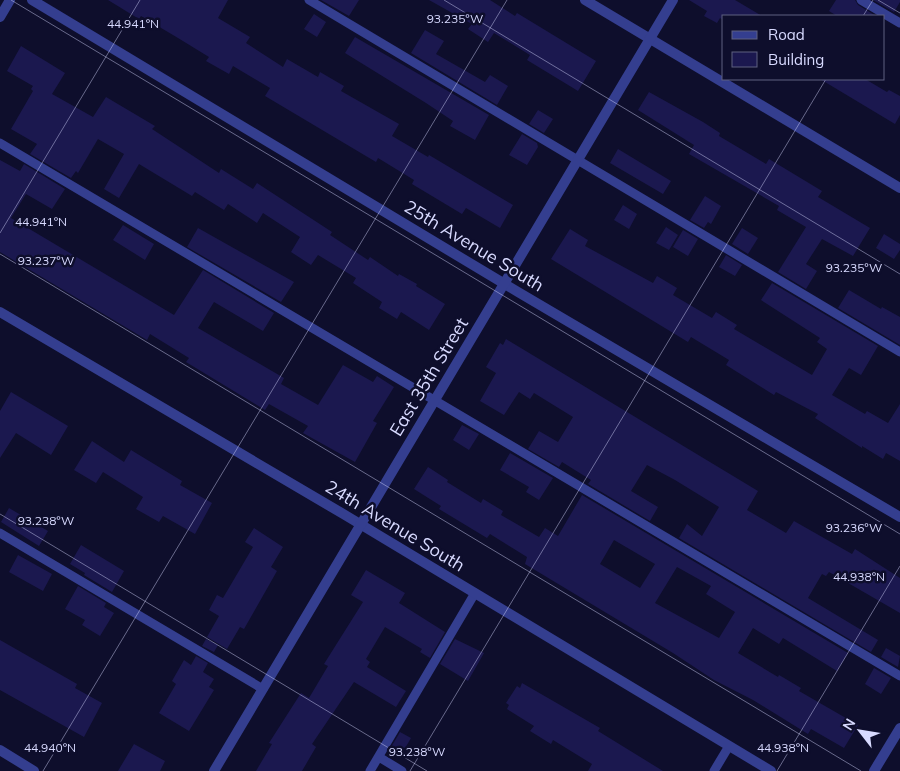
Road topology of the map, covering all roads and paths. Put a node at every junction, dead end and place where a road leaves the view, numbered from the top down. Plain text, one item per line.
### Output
1 (10, 0) edge
2 (32, 0) edge
3 (309, 0) edge
4 (585, 0) edge
5 (673, 0) edge
6 (861, 0) edge
7 (0, 17) edge
8 (900, 23) edge
9 (650, 39) junction
10 (0, 143) edge
11 (577, 160) junction
12 (900, 188) edge
13 (505, 283) junction
14 (0, 312) edge
15 (900, 352) edge
16 (434, 400) junction
17 (900, 518) edge
18 (360, 524) junction
19 (0, 532) edge
20 (475, 594) junction
21 (900, 676) edge
22 (263, 689) junction
23 (900, 728) edge
24 (729, 746) junction
25 (0, 750) edge
26 (378, 757) junction
27 (34, 771) edge
28 (214, 771) edge
29 (370, 771) edge
30 (402, 771) edge
31 (714, 771) edge
32 (771, 771) edge
33 (874, 771) edge

1 - 7 street
2 - 13 street, 25th Avenue South
3 - 11 lane
4 - 9 street
5 - 9 street, East 35th Street
6 - 8 lane
9 - 11 street, East 35th Street
9 - 12 street
10 - 16 lane
11 - 13 street, East 35th Street
11 - 15 lane
13 - 16 street, East 35th Street
13 - 17 street, 25th Avenue South
14 - 18 street, 24th Avenue South
16 - 18 street, East 35th Street
16 - 21 lane
18 - 20 street, 24th Avenue South
18 - 22 street, East 35th Street
19 - 22 lane
20 - 24 street, 24th Avenue South
20 - 26 lane
22 - 28 street, East 35th Street
23 - 33 street
24 - 31 lane
24 - 32 street, 24th Avenue South
25 - 27 street
26 - 29 lane
26 - 30 lane

